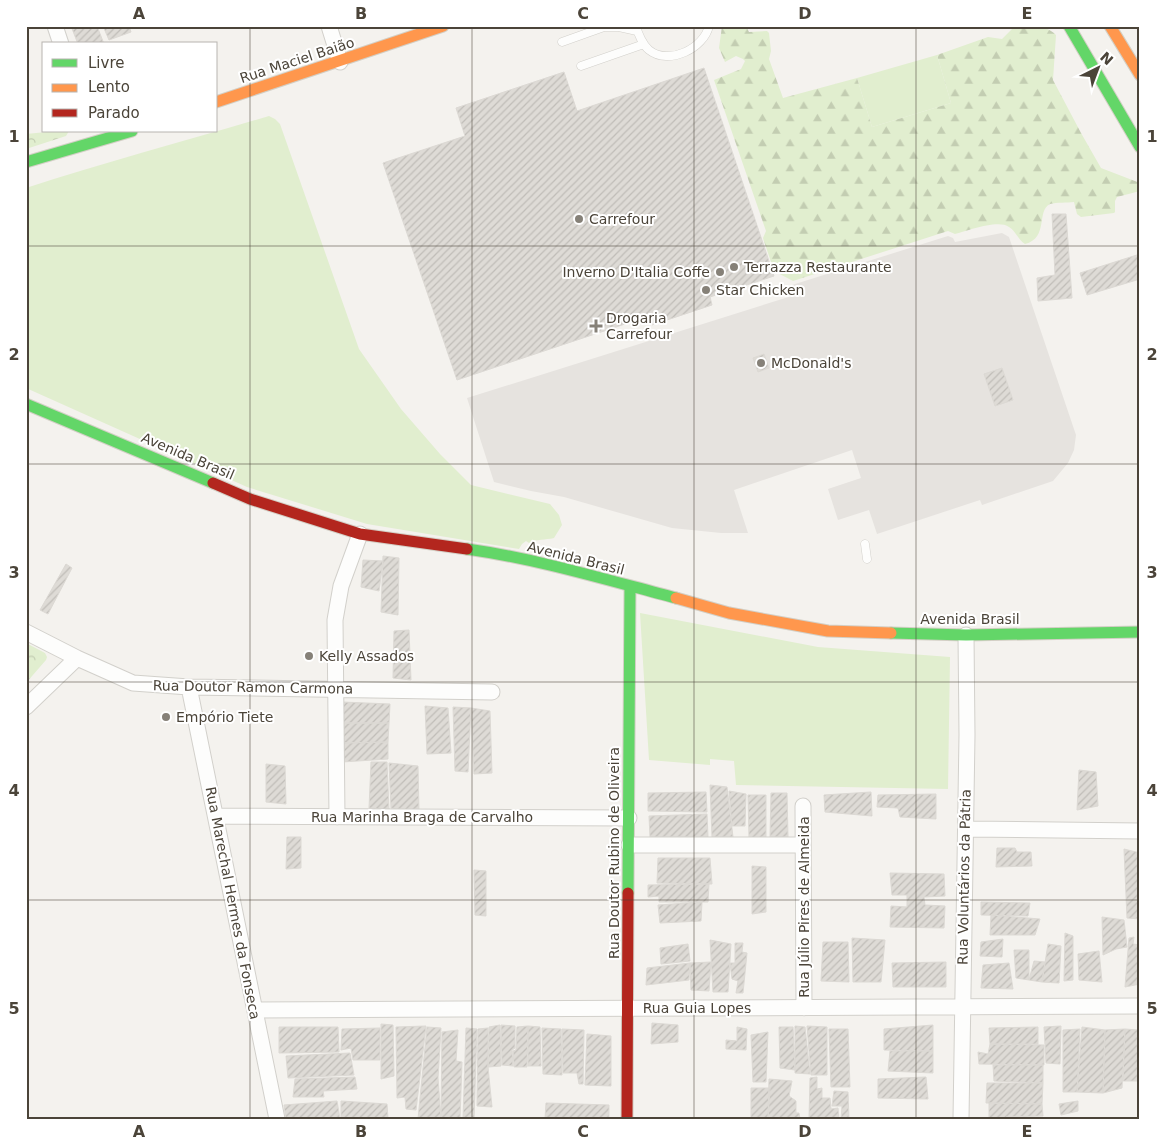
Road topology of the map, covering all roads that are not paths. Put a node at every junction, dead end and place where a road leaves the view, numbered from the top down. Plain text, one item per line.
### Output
1 (55, 26) edge
2 (329, 26) edge
3 (443, 26) edge
4 (709, 26) edge
5 (1069, 26) edge
6 (1110, 26) edge
7 (637, 29) edge
8 (60, 42) edge
9 (562, 42) dead end
10 (644, 44) junction
11 (340, 62) junction
12 (581, 66) dead end
13 (1140, 75) edge
14 (218, 101) edge
15 (1119, 112) junction
16 (125, 132) edge
17 (91, 137) edge
18 (1140, 140) edge
19 (1140, 147) edge
20 (26, 162) edge
21 (35, 172) dead end
22 (26, 404) edge
23 (360, 534) junction
24 (865, 544) dead end
25 (867, 559) dead end
26 (630, 587) junction
27 (26, 632) edge
28 (1140, 632) edge
29 (966, 635) junction
30 (77, 658) junction
31 (189, 687) junction
32 (335, 690) junction
33 (492, 692) dead end
34 (26, 708) edge
35 (803, 806) dead end
36 (216, 816) junction
37 (337, 817) junction
38 (629, 818) junction
39 (966, 829) junction
40 (1140, 831) edge
41 (629, 845) junction
42 (803, 845) junction
43 (1140, 1006) edge
44 (961, 1007) junction
45 (804, 1008) junction
46 (628, 1009) junction
47 (255, 1010) junction
48 (277, 1119) edge
49 (628, 1119) edge
50 (961, 1119) edge

1 - 8 street
2 - 11 street
3 - 11 main road, Rua Maciel Baião
4 - 10 lane
5 - 15 main road
6 - 13 main road
7 - 9 lane
7 - 10 lane
10 - 12 lane
11 - 14 main road, Rua Maciel Baião
15 - 18 main road
15 - 19 main road
16 - 17 main road
17 - 20 main road
17 - 21 main road
22 - 23 main road, Avenida Brasil
23 - 26 main road, Avenida Brasil
23 - 32 street
24 - 25 lane
26 - 29 main road, Avenida Brasil
26 - 38 main road, Rua Doutor Rubino de Oliveira
27 - 30 street, Rua Doutor Ramon Carmona
28 - 29 main road, Avenida Brasil
29 - 39 street, Rua Voluntários da Pátria
30 - 31 street, Rua Doutor Ramon Carmona
30 - 34 street
31 - 32 street, Rua Doutor Ramon Carmona
31 - 36 street, Rua Marechal Hermes da Fonseca
32 - 33 street, Rua Doutor Ramon Carmona
32 - 37 street
35 - 42 street, Rua Júlio Pires de Almeida
36 - 37 street, Rua Marinha Braga de Carvalho
36 - 47 street, Rua Marechal Hermes da Fonseca
37 - 38 street, Rua Marinha Braga de Carvalho
38 - 41 main road, Rua Doutor Rubino de Oliveira
39 - 40 street
39 - 44 street, Rua Voluntários da Pátria
41 - 42 street
41 - 46 main road, Rua Doutor Rubino de Oliveira
42 - 45 street, Rua Júlio Pires de Almeida
43 - 44 street, Rua Guia Lopes
44 - 45 street, Rua Guia Lopes
44 - 50 street, Rua Voluntários da Pátria
45 - 46 street, Rua Guia Lopes
46 - 47 street, Rua Guia Lopes
46 - 49 main road, Rua Doutor Rubino de Oliveira
47 - 48 street, Rua Marechal Hermes da Fonseca

